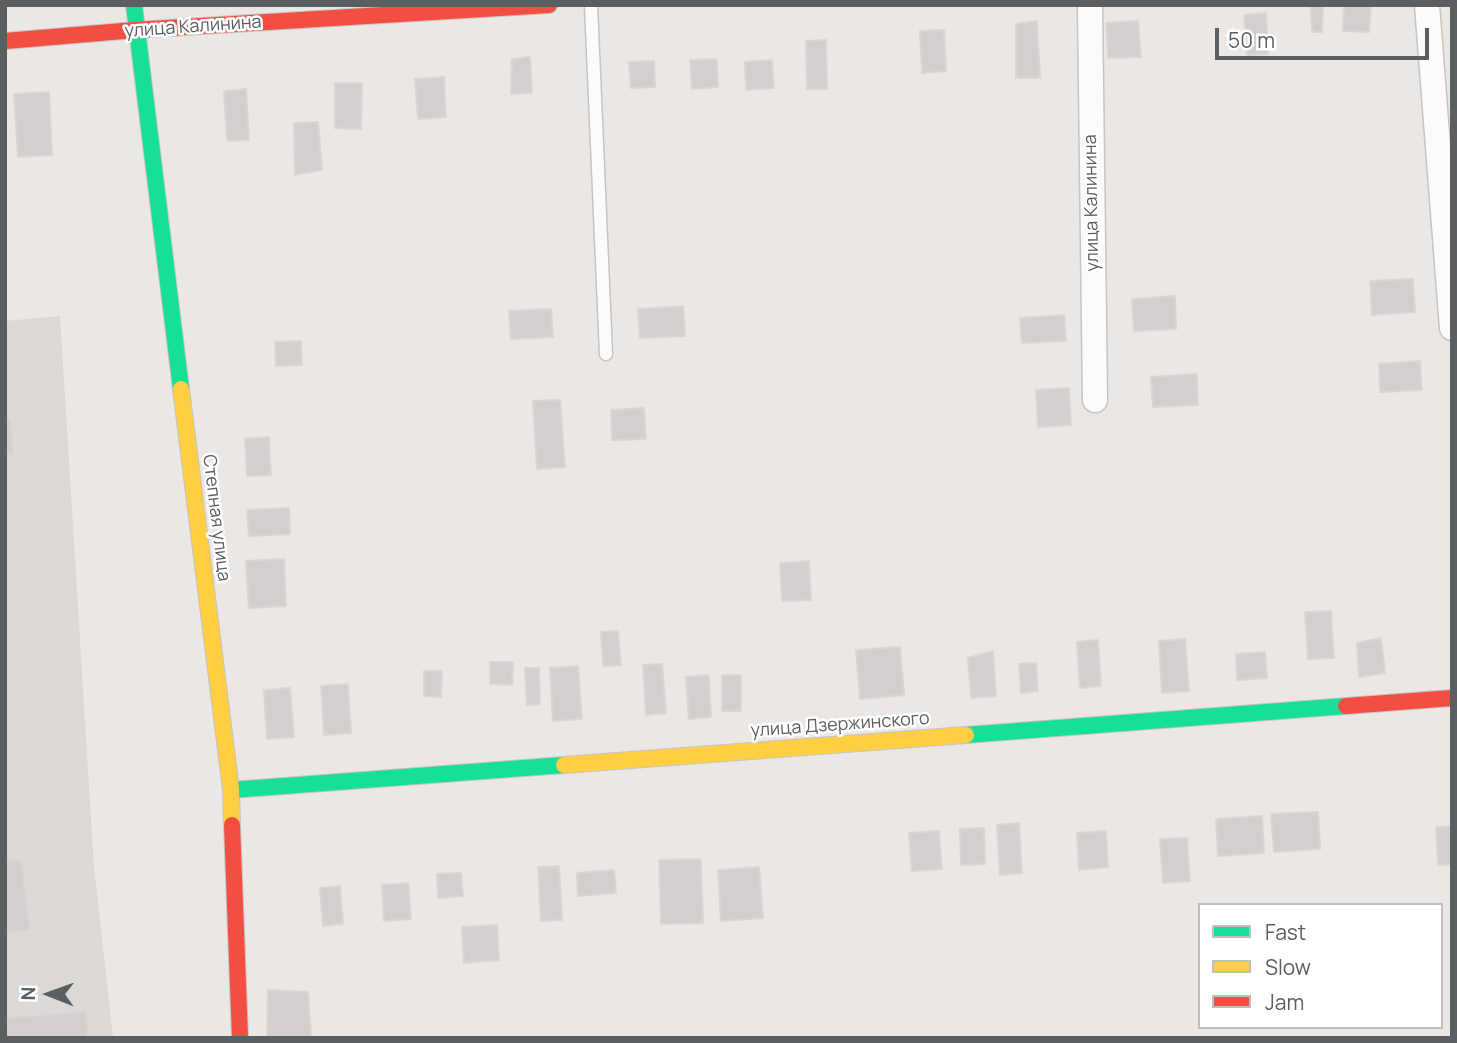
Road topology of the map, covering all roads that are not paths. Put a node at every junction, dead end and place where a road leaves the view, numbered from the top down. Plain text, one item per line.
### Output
1 (134, 5) edge
2 (549, 5) edge
3 (591, 5) edge
4 (1090, 5) edge
5 (1427, 5) edge
6 (135, 30) junction
7 (5, 41) edge
8 (1452, 328) edge
9 (606, 354) dead end
10 (1095, 400) dead end
11 (1452, 698) edge
12 (231, 790) junction
13 (240, 1038) edge

1 - 6 street, Степная улица
2 - 6 street, улица Калинина
3 - 9 lane
4 - 10 street, улица Калинина
5 - 8 street
6 - 7 street, улица Калинина
6 - 12 street, Степная улица
11 - 12 street, улица Дзержинского
12 - 13 street, Степная улица

